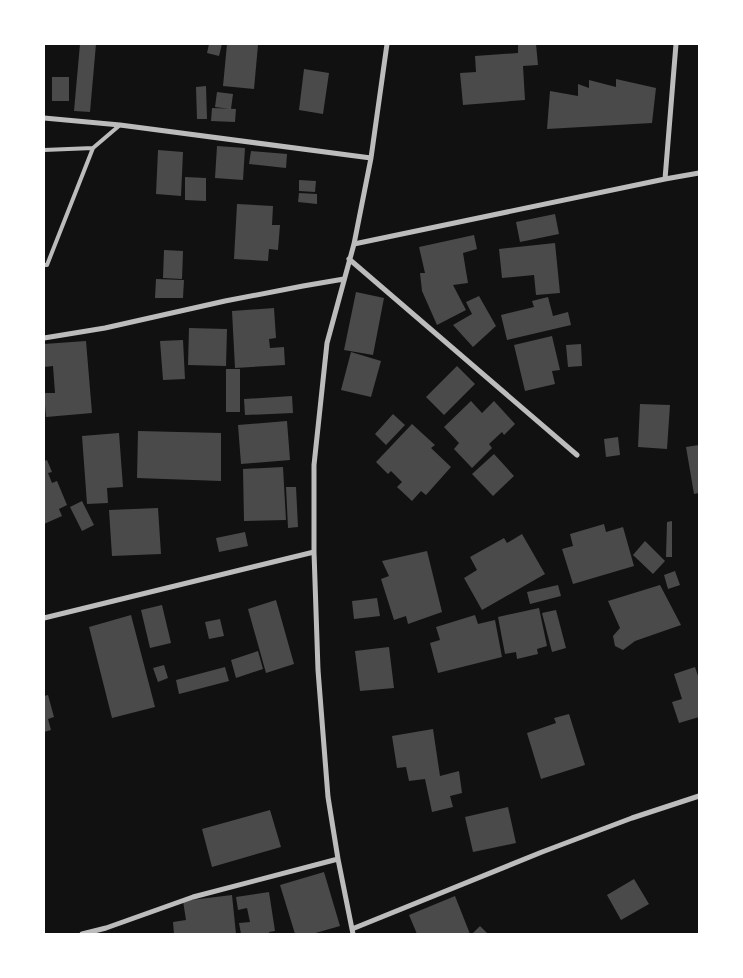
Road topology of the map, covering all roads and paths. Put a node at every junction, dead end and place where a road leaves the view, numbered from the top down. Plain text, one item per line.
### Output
1 (387, 44) edge
2 (676, 44) edge
3 (44, 118) edge
4 (120, 125) junction
5 (93, 148) junction
6 (44, 150) edge
7 (371, 158) junction
8 (699, 173) edge
9 (665, 179) junction
10 (354, 244) junction
11 (349, 259) junction
12 (44, 265) edge
13 (344, 279) junction
14 (44, 338) edge
15 (577, 455) dead end
16 (314, 552) junction
17 (44, 618) edge
18 (699, 796) edge
19 (338, 860) junction
20 (352, 932) edge
21 (82, 934) edge

1 - 7 street
2 - 9 street
3 - 4 street
4 - 5 lane
4 - 7 street
5 - 6 lane
5 - 12 lane
7 - 10 street
8 - 9 street
9 - 10 street
10 - 11 street
11 - 13 street
11 - 15 street
13 - 14 street
13 - 16 street
16 - 17 street
16 - 19 street
18 - 20 street
19 - 20 street
19 - 21 street

